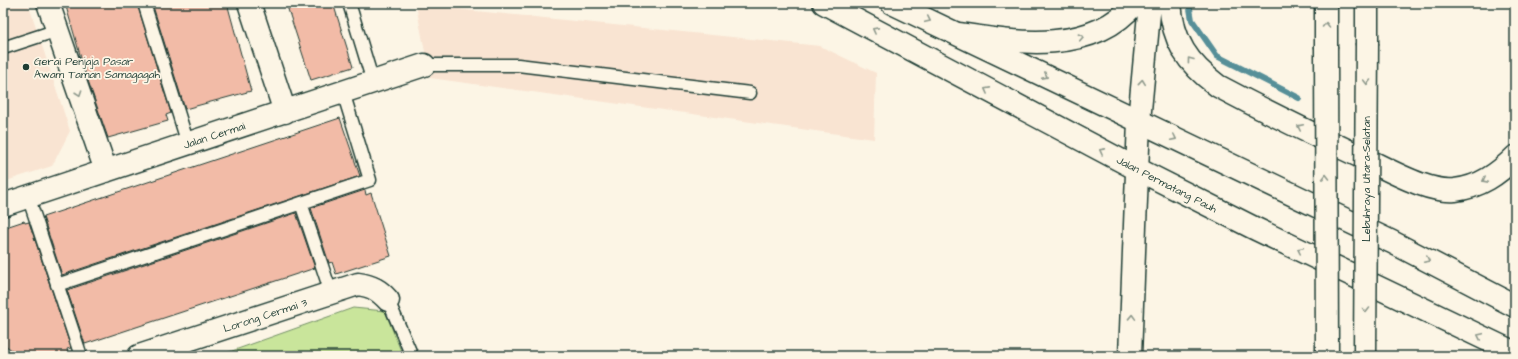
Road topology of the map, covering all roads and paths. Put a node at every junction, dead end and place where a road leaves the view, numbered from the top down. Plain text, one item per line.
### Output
1 (48, 3) edge
2 (144, 3) edge
3 (249, 3) edge
4 (349, 3) edge
5 (824, 3) edge
6 (892, 3) edge
7 (1135, 3) edge
8 (1150, 3) edge
9 (1170, 3) edge
10 (1326, 3) edge
11 (1367, 3) edge
12 (58, 30) junction
13 (959, 34) junction
14 (3, 48) edge
15 (424, 65) joint
16 (373, 82) junction
17 (343, 92) junction
18 (750, 93) dead end
19 (285, 112) junction
20 (1139, 121) junction
21 (188, 144) junction
22 (1515, 157) edge
23 (1137, 169) junction
24 (106, 171) junction
25 (28, 196) junction
26 (301, 203) junction
27 (3, 205) edge
28 (57, 285) junction
29 (331, 293) junction
30 (388, 300) joint
31 (1515, 306) edge
32 (1515, 353) edge
33 (81, 356) edge
34 (139, 356) edge
35 (412, 356) edge
36 (1130, 356) edge
37 (1327, 356) edge
38 (1366, 356) edge

1 - 12 main road
2 - 21 lane
3 - 19 main road
4 - 16 lane
23 -> 5 main road, Jalan Permatang Pauh
6 -> 13 main road
13 -> 7 main road
20 -> 8 main road
22 -> 9 main road
37 -> 10 main road, bridge
11 -> 38 main road, Lebuhraya Utara–Selatan, bridge
12 - 14 lane
12 -> 24 main road
13 -> 20 main road
15 - 16 main road, Jalan Cermai
15 - 18 lane
16 - 17 main road, Jalan Cermai
17 - 19 main road, Jalan Cermai
17 - 26 lane
19 - 21 main road, Jalan Cermai
20 - 23 main road
20 -> 31 main road
21 - 24 main road, Jalan Cermai
32 -> 23 main road, Jalan Permatang Pauh
36 -> 23 main road
24 - 25 main road, Jalan Cermai
25 - 27 main road, Jalan Cermai
25 - 28 lane
26 - 28 lane
26 - 29 lane
28 - 33 lane
29 - 30 main road, Lorong Cermai 3
29 - 34 main road, Lorong Cermai 3
30 - 35 lane

